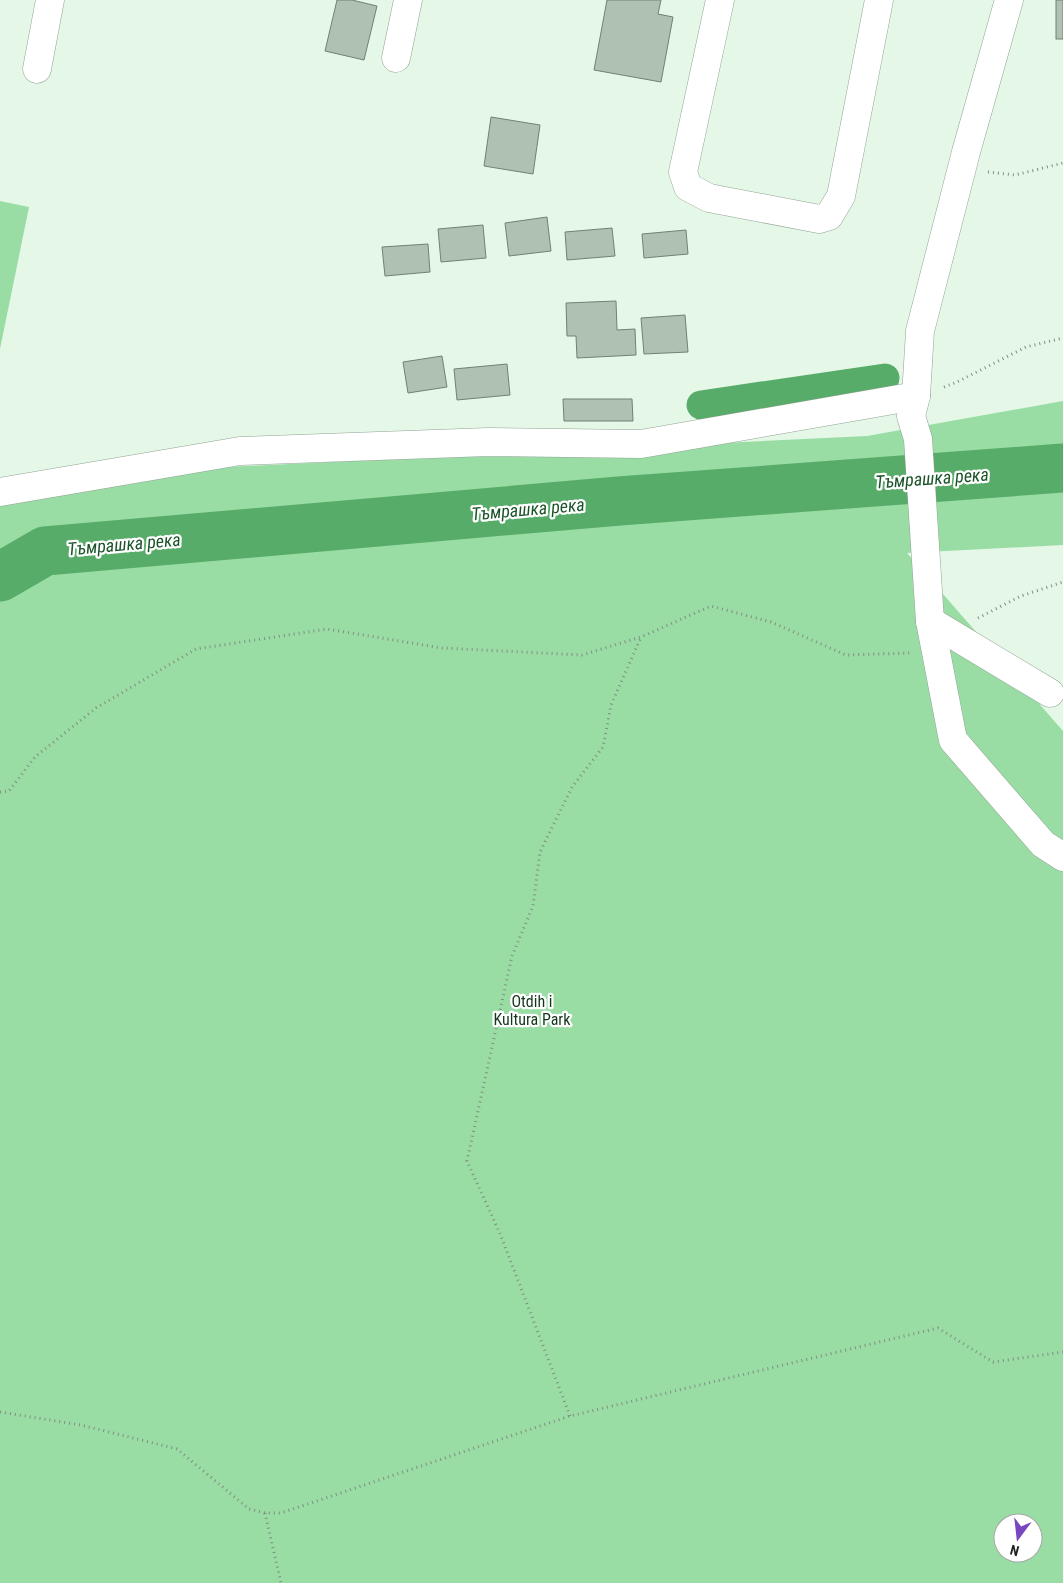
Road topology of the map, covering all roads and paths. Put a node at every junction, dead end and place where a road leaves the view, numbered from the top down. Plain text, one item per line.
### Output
1 (50, 0) edge
2 (408, 0) edge
3 (720, 0) edge
4 (879, 0) edge
5 (1009, 0) edge
6 (396, 58) dead end
7 (37, 69) dead end
8 (966, 152) junction
9 (1063, 163) edge
10 (1063, 338) edge
11 (916, 396) junction
12 (0, 492) edge
13 (1063, 582) edge
14 (940, 636) junction
15 (642, 637) junction
16 (1050, 693) dead end
17 (0, 792) edge
18 (1063, 857) edge
19 (1063, 1352) edge
20 (0, 1412) edge
21 (570, 1416) junction
22 (266, 1513) junction
23 (281, 1583) edge

1 - 7 street
2 - 6 street
3 - 4 street
5 - 8 street
8 - 9 path
8 - 11 street
10 - 11 path
11 - 12 street
11 - 14 street
13 - 14 path
14 - 15 path
14 - 16 street
14 - 18 street
15 - 17 path
15 - 21 path
19 - 21 path
20 - 22 path
21 - 22 path
22 - 23 path

